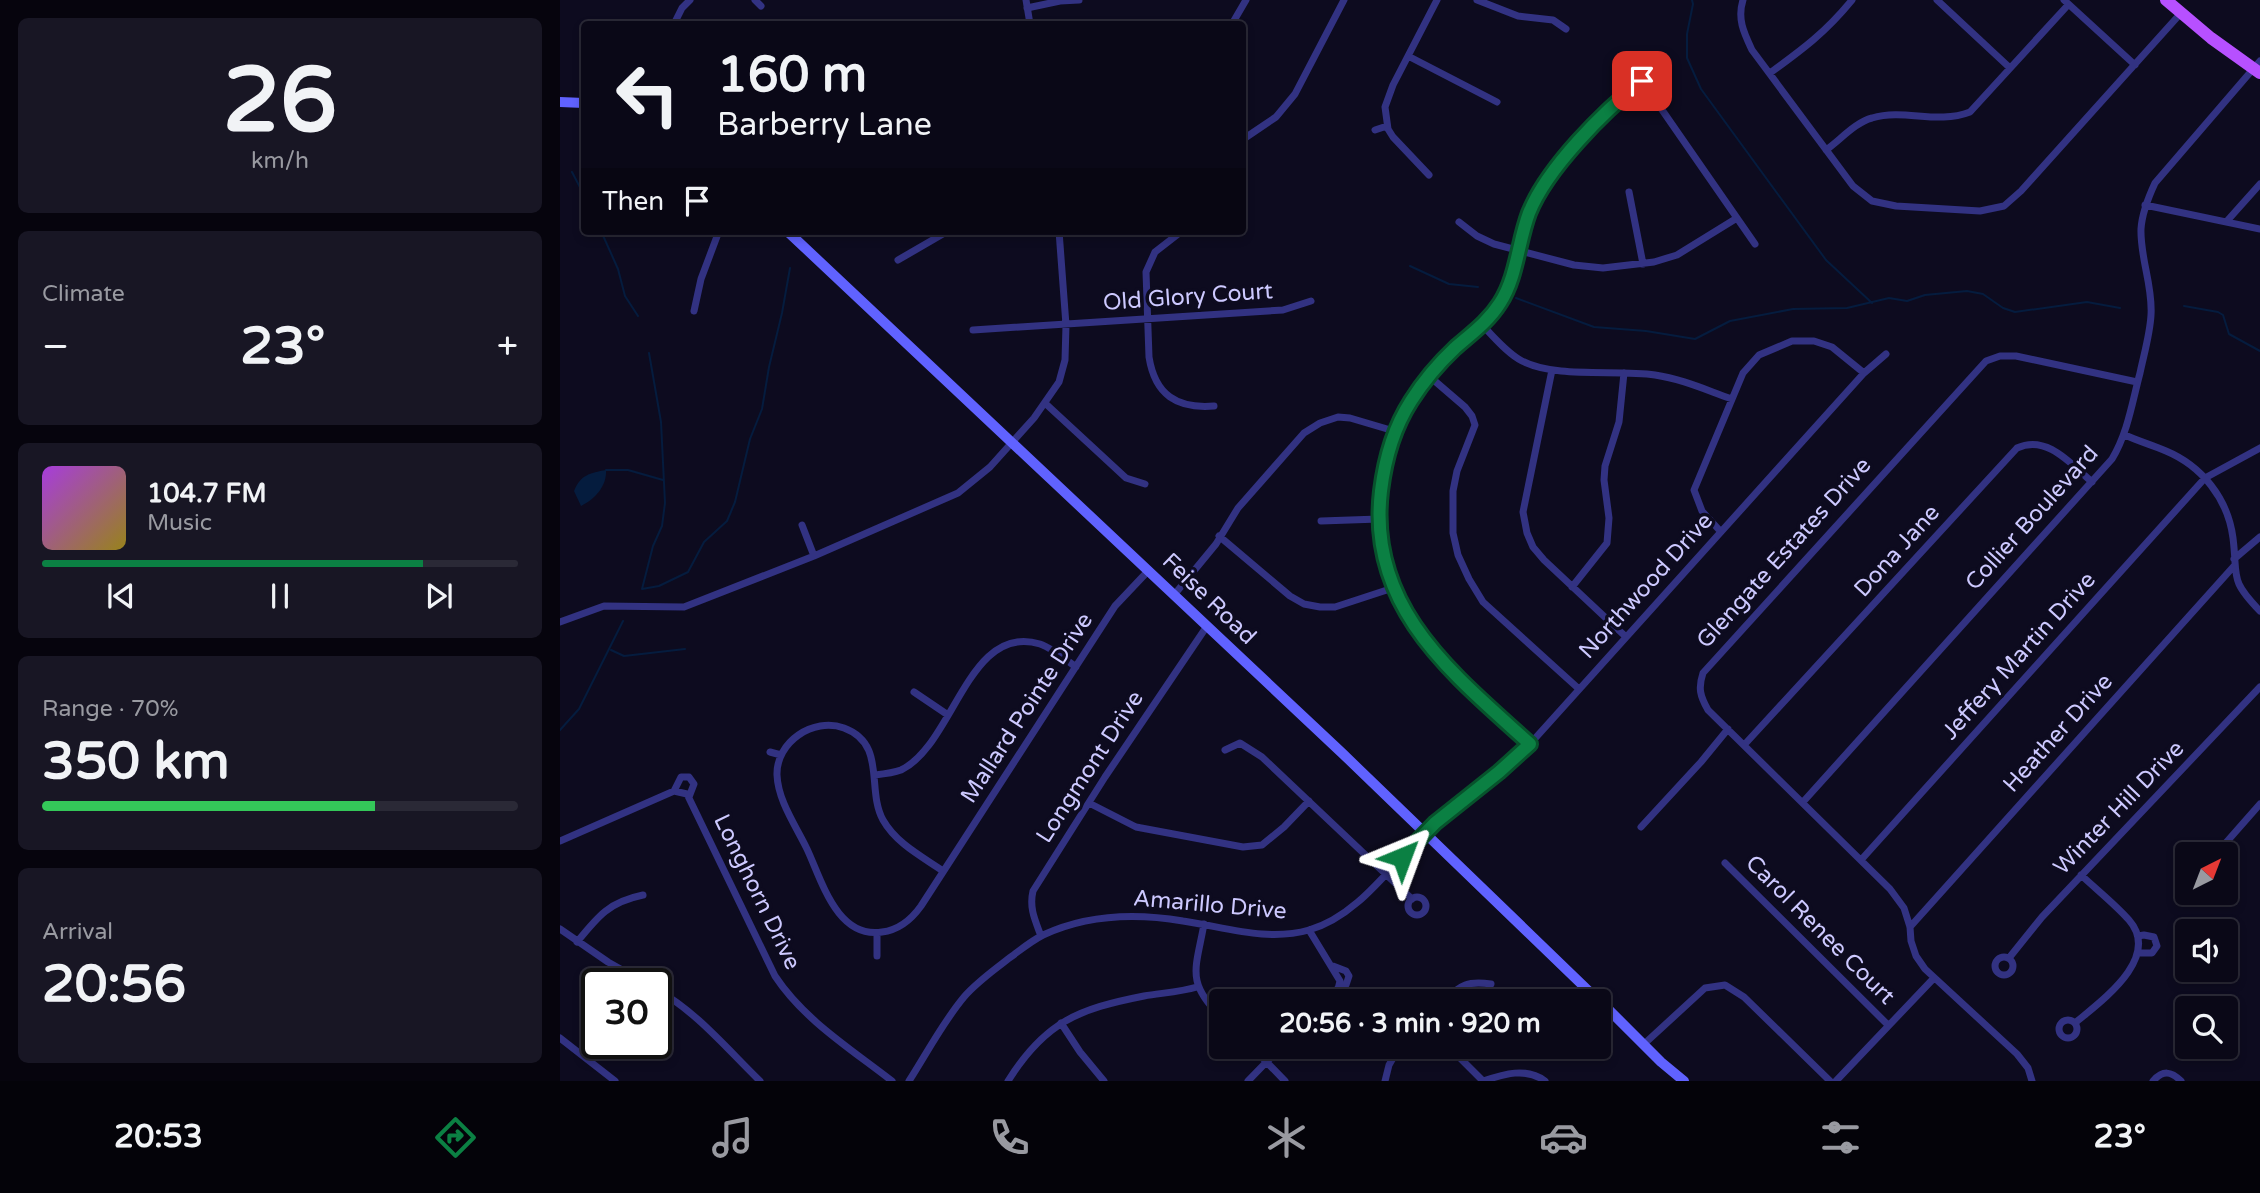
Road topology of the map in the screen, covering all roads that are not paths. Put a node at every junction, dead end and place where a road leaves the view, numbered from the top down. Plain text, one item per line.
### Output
1 (690, 0) edge
2 (1079, 0) edge
3 (1246, 0) edge
4 (1344, 0) edge
5 (1437, 0) edge
6 (1477, 0) edge
7 (1743, 0) edge
8 (1852, 0) edge
9 (1937, 0) edge
10 (2166, 0) edge
11 (2066, 2) edge
12 (1026, 4) edge
13 (2180, 13) junction
14 (674, 21) edge
15 (1234, 21) edge
16 (1566, 29) dead end
17 (1408, 55) junction
18 (1667, 60) dead end
19 (2135, 65) junction
20 (2010, 68) junction
21 (2258, 68) edge
22 (1770, 73) junction
23 (1642, 81) junction
24 (560, 102) edge
25 (1497, 102) dead end
26 (581, 103) edge
27 (1387, 126) junction
28 (1376, 130) dead end
29 (1246, 137) edge
30 (1826, 150) junction
31 (1429, 175) dead end
32 (2260, 184) edge
33 (1629, 192) dead end
34 (2145, 205) junction
35 (1737, 218) junction
36 (2227, 221) junction
37 (1460, 222) dead end
38 (2260, 229) edge
39 (717, 235) edge
40 (791, 235) edge
41 (941, 235) edge
42 (1059, 235) edge
43 (1177, 235) edge
44 (1755, 244) dead end
45 (1519, 251) junction
46 (898, 260) dead end
47 (1643, 264) junction
48 (1311, 301) dead end
49 (694, 311) dead end
50 (1148, 319) junction
51 (1066, 325) junction
52 (1482, 326) junction
53 (974, 330) dead end
54 (1886, 354) dead end
55 (1552, 369) junction
56 (1624, 373) junction
57 (1864, 373) junction
58 (1429, 376) junction
59 (2137, 382) junction
60 (1732, 399) junction
61 (1046, 404) junction
62 (1214, 405) dead end
63 (1394, 431) junction
64 (2125, 435) junction
65 (1013, 441) junction
66 (2260, 448) edge
67 (2205, 478) junction
68 (2092, 482) junction
69 (1145, 484) dead end
70 (1379, 519) junction
71 (1321, 521) dead end
72 (803, 525) dead end
73 (1721, 532) junction
74 (1219, 536) junction
75 (2260, 537) edge
76 (814, 556) junction
77 (2234, 562) junction
78 (1149, 570) junction
79 (1572, 587) junction
80 (1393, 588) junction
81 (1174, 594) junction
82 (2260, 611) edge
83 (560, 622) edge
84 (1207, 626) junction
85 (1625, 636) junction
86 (1076, 667) junction
87 (2260, 687) edge
88 (1579, 689) junction
89 (914, 692) dead end
90 (948, 715) junction
91 (1728, 729) junction
92 (1530, 744) junction
93 (1745, 744) junction
94 (1225, 750) dead end
95 (769, 752) dead end
96 (780, 755) junction
97 (875, 775) junction
98 (674, 791) junction
99 (689, 797) junction
100 (1309, 801) junction
101 (1802, 802) junction
102 (1089, 803) junction
103 (2260, 804) edge
104 (1642, 827) dead end
105 (1425, 833) junction
106 (560, 841) edge
107 (2227, 842) edge
108 (1861, 860) junction
109 (1725, 863) dead end
110 (943, 871) junction
111 (1385, 874) junction
112 (2081, 875) junction
113 (643, 895) dead end
114 (1412, 899) dead end
115 (1204, 924) junction
116 (1910, 927) junction
117 (560, 929) edge
118 (1309, 930) junction
119 (877, 933) junction
120 (1041, 936) junction
121 (2138, 936) junction
122 (577, 942) junction
123 (2138, 953) junction
124 (877, 956) dead end
125 (2009, 958) dead end
126 (619, 968) edge
127 (1934, 978) junction
128 (1491, 984) dead end
129 (1197, 987) junction
130 (1337, 989) edge
131 (1458, 989) edge
132 (1587, 989) edge
133 (672, 999) edge
134 (1209, 1006) edge
135 (1611, 1013) edge
136 (1060, 1023) junction
137 (2075, 1023) dead end
138 (1888, 1025) junction
139 (560, 1038) edge
140 (1643, 1045) junction
141 (1263, 1059) edge
142 (1269, 1059) edge
143 (1392, 1059) edge
144 (1461, 1059) edge
145 (1266, 1062) junction
146 (605, 1078) edge
147 (615, 1081) edge
148 (760, 1081) edge
149 (892, 1081) edge
150 (909, 1081) edge
151 (1008, 1081) edge
152 (1104, 1081) edge
153 (1248, 1081) edge
154 (1285, 1081) edge
155 (1385, 1081) edge
156 (1483, 1081) edge
157 (1545, 1081) edge
158 (1684, 1081) edge
159 (1830, 1081) edge
160 (1836, 1081) edge
161 (2032, 1081) edge
162 (2153, 1081) edge
163 (2181, 1081) edge

1 - 14 street
2 - 12 street
3 - 15 street
4 - 29 street
5 - 17 street
6 - 16 street
7 - 22 street
8 - 22 street
9 - 20 street
10 - 13 main road
11 - 19 street
11 - 20 street
13 - 19 street
13 - 21 main road
17 - 25 street
17 - 27 street
18 - 23 street
19 - 30 street
20 - 30 street
21 - 34 street, Collier Boulevard
22 - 30 street
23 - 35 street
23 - 45 street
24 - 26 main road
27 - 28 street
27 - 31 street
32 - 36 street
33 - 47 street
34 - 36 street
34 - 59 street, Collier Boulevard
35 - 44 street
35 - 47 street
36 - 38 street
37 - 45 street
39 - 49 street
40 - 65 main road, Feise Road
41 - 46 street
42 - 51 street
43 - 50 street
45 - 47 street
45 - 52 street
48 - 50 street, Old Glory Court
50 - 51 street, Old Glory Court
50 - 62 street
51 - 53 street, Old Glory Court
51 - 61 street
52 - 55 street
52 - 58 street
54 - 57 street, Northwood Drive
55 - 56 street
55 - 79 street
56 - 60 street
56 - 79 street
57 - 60 street
57 - 73 street, Northwood Drive
58 - 63 street
58 - 88 street
59 - 64 street, Collier Boulevard
59 - 91 street, Glengate Estates Drive
60 - 73 street
61 - 65 street
61 - 69 street
63 - 70 street
63 - 74 street
64 - 67 street
64 - 68 street, Collier Boulevard
65 - 76 street
65 - 78 main road, Feise Road
66 - 67 street, Jeffery Martin Drive
67 - 77 street
67 - 108 street, Jeffery Martin Drive
68 - 93 street, Dona Jane
68 - 101 street, Collier Boulevard
70 - 71 street
70 - 80 street
72 - 76 street
73 - 85 street, Northwood Drive
74 - 80 street
74 - 81 street
75 - 77 street, Heather Drive
76 - 83 street
77 - 82 street
77 - 116 street, Heather Drive
78 - 81 main road, Feise Road
78 - 86 street, Mallard Pointe Drive
79 - 85 street
80 - 92 street
81 - 84 main road, Feise Road
84 - 102 street, Longmont Drive
84 - 105 main road, Feise Road
85 - 88 street, Northwood Drive
86 - 90 street
86 - 110 street, Mallard Pointe Drive
87 - 112 street, Winter Hill Drive
88 - 92 street, Northwood Drive
89 - 90 street
90 - 97 street
91 - 93 street, Glengate Estates Drive
91 - 104 street
92 - 105 street, Northwood Drive
93 - 101 street, Glengate Estates Drive
94 - 100 street
95 - 96 street
96 - 97 street
96 - 119 street
97 - 110 street
98 - 99 street, Longhorn Drive
98 - 99 street, Longhorn Drive
98 - 106 street, Longhorn Drive
99 - 149 street, Longhorn Drive
100 - 102 street
100 - 111 street
101 - 108 street, Glengate Estates Drive
102 - 120 street, Longmont Drive
103 - 107 street
105 - 111 street, Amarillo Drive
105 - 132 main road, Feise Road
108 - 116 street, Glengate Estates Drive
109 - 138 street, Carol Renee Court
110 - 119 street, Mallard Pointe Drive
111 - 114 street
111 - 118 street, Amarillo Drive
112 - 121 street
112 - 125 street, Winter Hill Drive
113 - 122 street
115 - 118 street, Amarillo Drive
115 - 120 street, Amarillo Drive
115 - 129 street
116 - 127 street, Glengate Estates Drive
117 - 122 street
118 - 130 street
119 - 124 street
120 - 150 street, Amarillo Drive
121 - 123 street
121 - 123 street
122 - 126 street
123 - 137 street
127 - 138 street
127 - 161 street, Glengate Estates Drive
128 - 131 street
129 - 134 street
129 - 136 street
133 - 148 street
135 - 140 main road, Feise Road
136 - 151 street
136 - 152 street
138 - 160 street
139 - 146 street
140 - 158 main road, Feise Road
140 - 159 street
141 - 145 street
142 - 145 street
143 - 155 street
144 - 156 street
145 - 153 street
145 - 154 street
146 - 147 street
156 - 157 street
162 - 163 street

